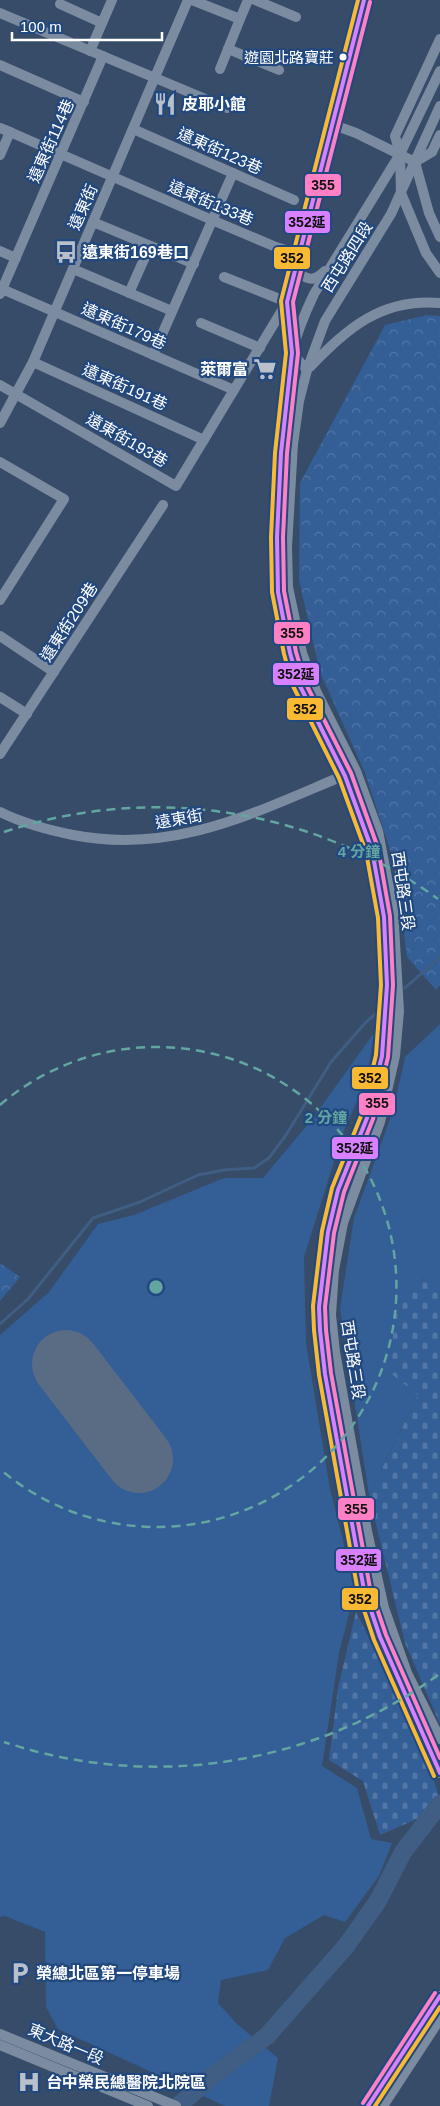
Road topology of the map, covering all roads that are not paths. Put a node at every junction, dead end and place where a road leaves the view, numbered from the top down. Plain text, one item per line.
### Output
1 (112, 0) edge
2 (188, 0) edge
3 (192, 0) edge
4 (248, 0) edge
5 (255, 0) edge
6 (364, 0) edge
7 (60, 4) dead end
8 (0, 13) edge
9 (296, 17) dead end
10 (240, 20) junction
11 (102, 23) junction
12 (440, 39) edge
13 (228, 49) junction
14 (90, 51) junction
15 (104, 56) junction
16 (0, 65) edge
17 (220, 69) dead end
18 (279, 70) dead end
19 (440, 71) edge
20 (156, 78) junction
21 (84, 102) junction
22 (440, 106) edge
23 (227, 108) dead end
24 (331, 124) junction
25 (133, 129) junction
26 (5, 130) edge
27 (440, 135) edge
28 (61, 154) junction
29 (400, 154) junction
30 (0, 155) edge
31 (415, 162) junction
32 (233, 173) junction
33 (113, 177) junction
34 (400, 193) junction
35 (294, 200) dead end
36 (212, 220) junction
37 (93, 222) junction
38 (440, 237) edge
39 (150, 246) junction
40 (0, 251) edge
41 (299, 254) junction
42 (16, 258) junction
43 (337, 259) junction
44 (194, 264) junction
45 (73, 269) junction
46 (440, 273) edge
47 (224, 276) dead end
48 (1, 291) edge
49 (130, 293) junction
50 (288, 302) junction
51 (440, 303) edge
52 (172, 311) junction
53 (54, 312) junction
54 (201, 323) dead end
55 (260, 348) junction
56 (292, 354) junction
57 (153, 355) junction
58 (32, 362) junction
59 (308, 370) junction
60 (0, 385) edge
61 (234, 390) junction
62 (17, 393) junction
63 (0, 423) edge
64 (204, 440) junction
65 (0, 462) edge
66 (163, 505) dead end
67 (0, 600) edge
68 (0, 636) edge
69 (54, 672) junction
70 (0, 697) edge
71 (27, 714) junction
72 (0, 754) edge
73 (356, 771) junction
74 (345, 776) junction
75 (0, 812) edge
76 (440, 1739) edge
77 (440, 1773) edge
78 (440, 1996) edge
79 (440, 2019) edge
80 (0, 2034) edge
81 (0, 2044) edge
82 (172, 2105) edge
83 (148, 2106) edge
84 (368, 2106) edge
85 (383, 2106) edge

1 - 11 street
2 - 20 street, 遠東街
3 - 10 street
4 - 10 street
5 - 9 street
6 - 24 street
7 - 11 street
8 - 14 street
10 - 13 street
11 - 14 street
12 - 29 street
13 - 17 street
13 - 18 street
14 - 15 street
15 - 20 street
15 - 21 street, 遠東街114巷
16 - 21 street
19 - 29 street, 西屯路四段
20 - 23 street
20 - 25 street, 遠東街
21 - 28 street, 遠東街114巷
22 - 31 street, 西屯路四段
24 - 29 street
24 - 41 street
25 - 32 street, 遠東街123巷
25 - 33 street, 遠東街
26 - 28 street, 遠東街133巷
26 - 30 street
27 - 31 street, 西屯路四段
28 - 33 street, 遠東街133巷
28 - 42 street, 遠東街114巷
29 - 31 street
29 - 34 street
29 - 43 street, 西屯路四段
31 - 34 street, 西屯路四段
31 - 38 street
32 - 35 street, 遠東街123巷
32 - 36 street
33 - 36 street, 遠東街133巷
33 - 37 street, 遠東街
34 - 46 street
34 - 59 street, 西屯路四段
36 - 41 street, 遠東街133巷
36 - 44 street
37 - 39 street
37 - 45 street, 遠東街
39 - 44 street
39 - 49 street
40 - 42 street
41 - 43 street
41 - 50 street
42 - 48 street, 遠東街114巷
43 - 56 street, 西屯路四段
44 - 52 street
45 - 49 street
45 - 53 street, 遠東街
47 - 50 street
48 - 53 street, 遠東街179巷
49 - 52 street
50 - 55 street
50 - 56 street
51 - 59 street
52 - 57 street
53 - 57 street, 遠東街179巷
53 - 58 street, 遠東街
54 - 55 street
55 - 61 street
56 - 59 street
56 - 74 street, 西屯路三段
57 - 61 street, 遠東街179巷
58 - 62 street, 遠東街
58 - 64 street, 遠東街191巷
59 - 73 street, 西屯路三段
60 - 62 street
61 - 64 street
62 - 63 street, 遠東街
62 - 64 street, 遠東街193巷
65 - 67 street
66 - 69 street, 遠東街209巷
68 - 69 street
69 - 71 street, 遠東街209巷
70 - 71 street
71 - 72 street, 遠東街209巷
73 - 74 street, 遠東街
73 - 76 street, 西屯路三段
74 - 75 street, 遠東街
74 - 77 street, 西屯路三段
78 - 84 street
79 - 85 street
80 - 82 street, 東大路一段
81 - 83 street, 東大路一段

